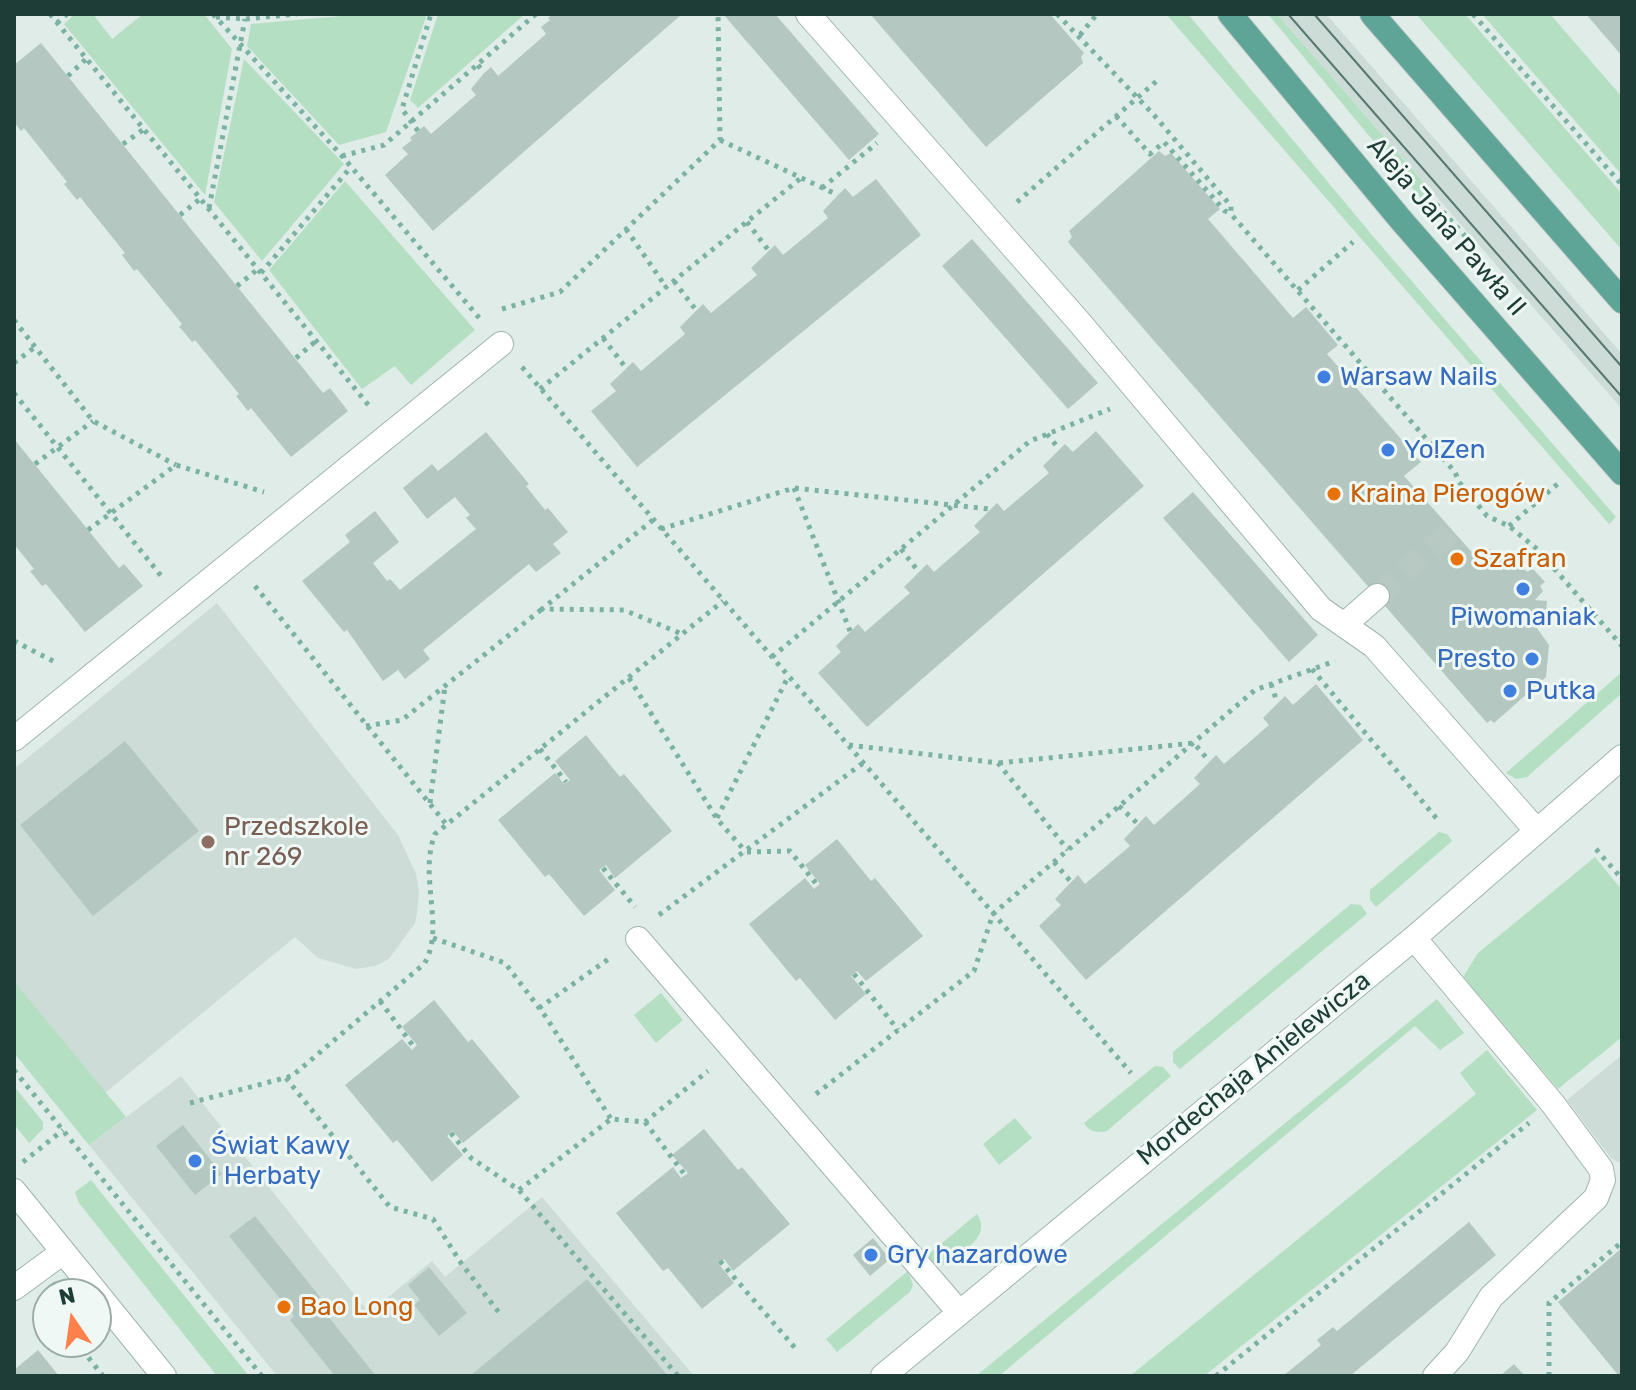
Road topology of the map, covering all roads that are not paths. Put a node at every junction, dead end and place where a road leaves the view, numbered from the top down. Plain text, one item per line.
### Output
1 (808, 14) edge
2 (1230, 14) edge
3 (1372, 14) edge
4 (1622, 301) edge
5 (501, 344) road end
6 (1622, 473) edge
7 (1377, 596) tunnel mouth
8 (1344, 625) junction
9 (14, 739) edge
10 (1622, 757) edge
11 (1536, 830) junction
12 (1414, 938) junction
13 (638, 939) dead end
14 (14, 1191) edge
15 (63, 1252) junction
16 (14, 1288) edge
17 (959, 1312) junction
18 (164, 1376) edge
19 (883, 1376) edge
20 (1435, 1376) edge

1 - 8 street
2 - 6 main road, Aleja Jana Pawła II
3 - 4 main road
5 - 9 street
7 - 8 street
8 - 11 street
10 - 11 street, Mordechaja Anielewicza
11 - 12 street, Mordechaja Anielewicza
12 - 17 street, Mordechaja Anielewicza
12 - 20 street
13 - 17 street
14 - 15 street
15 - 16 street
15 - 18 street
17 - 19 street, Mordechaja Anielewicza

